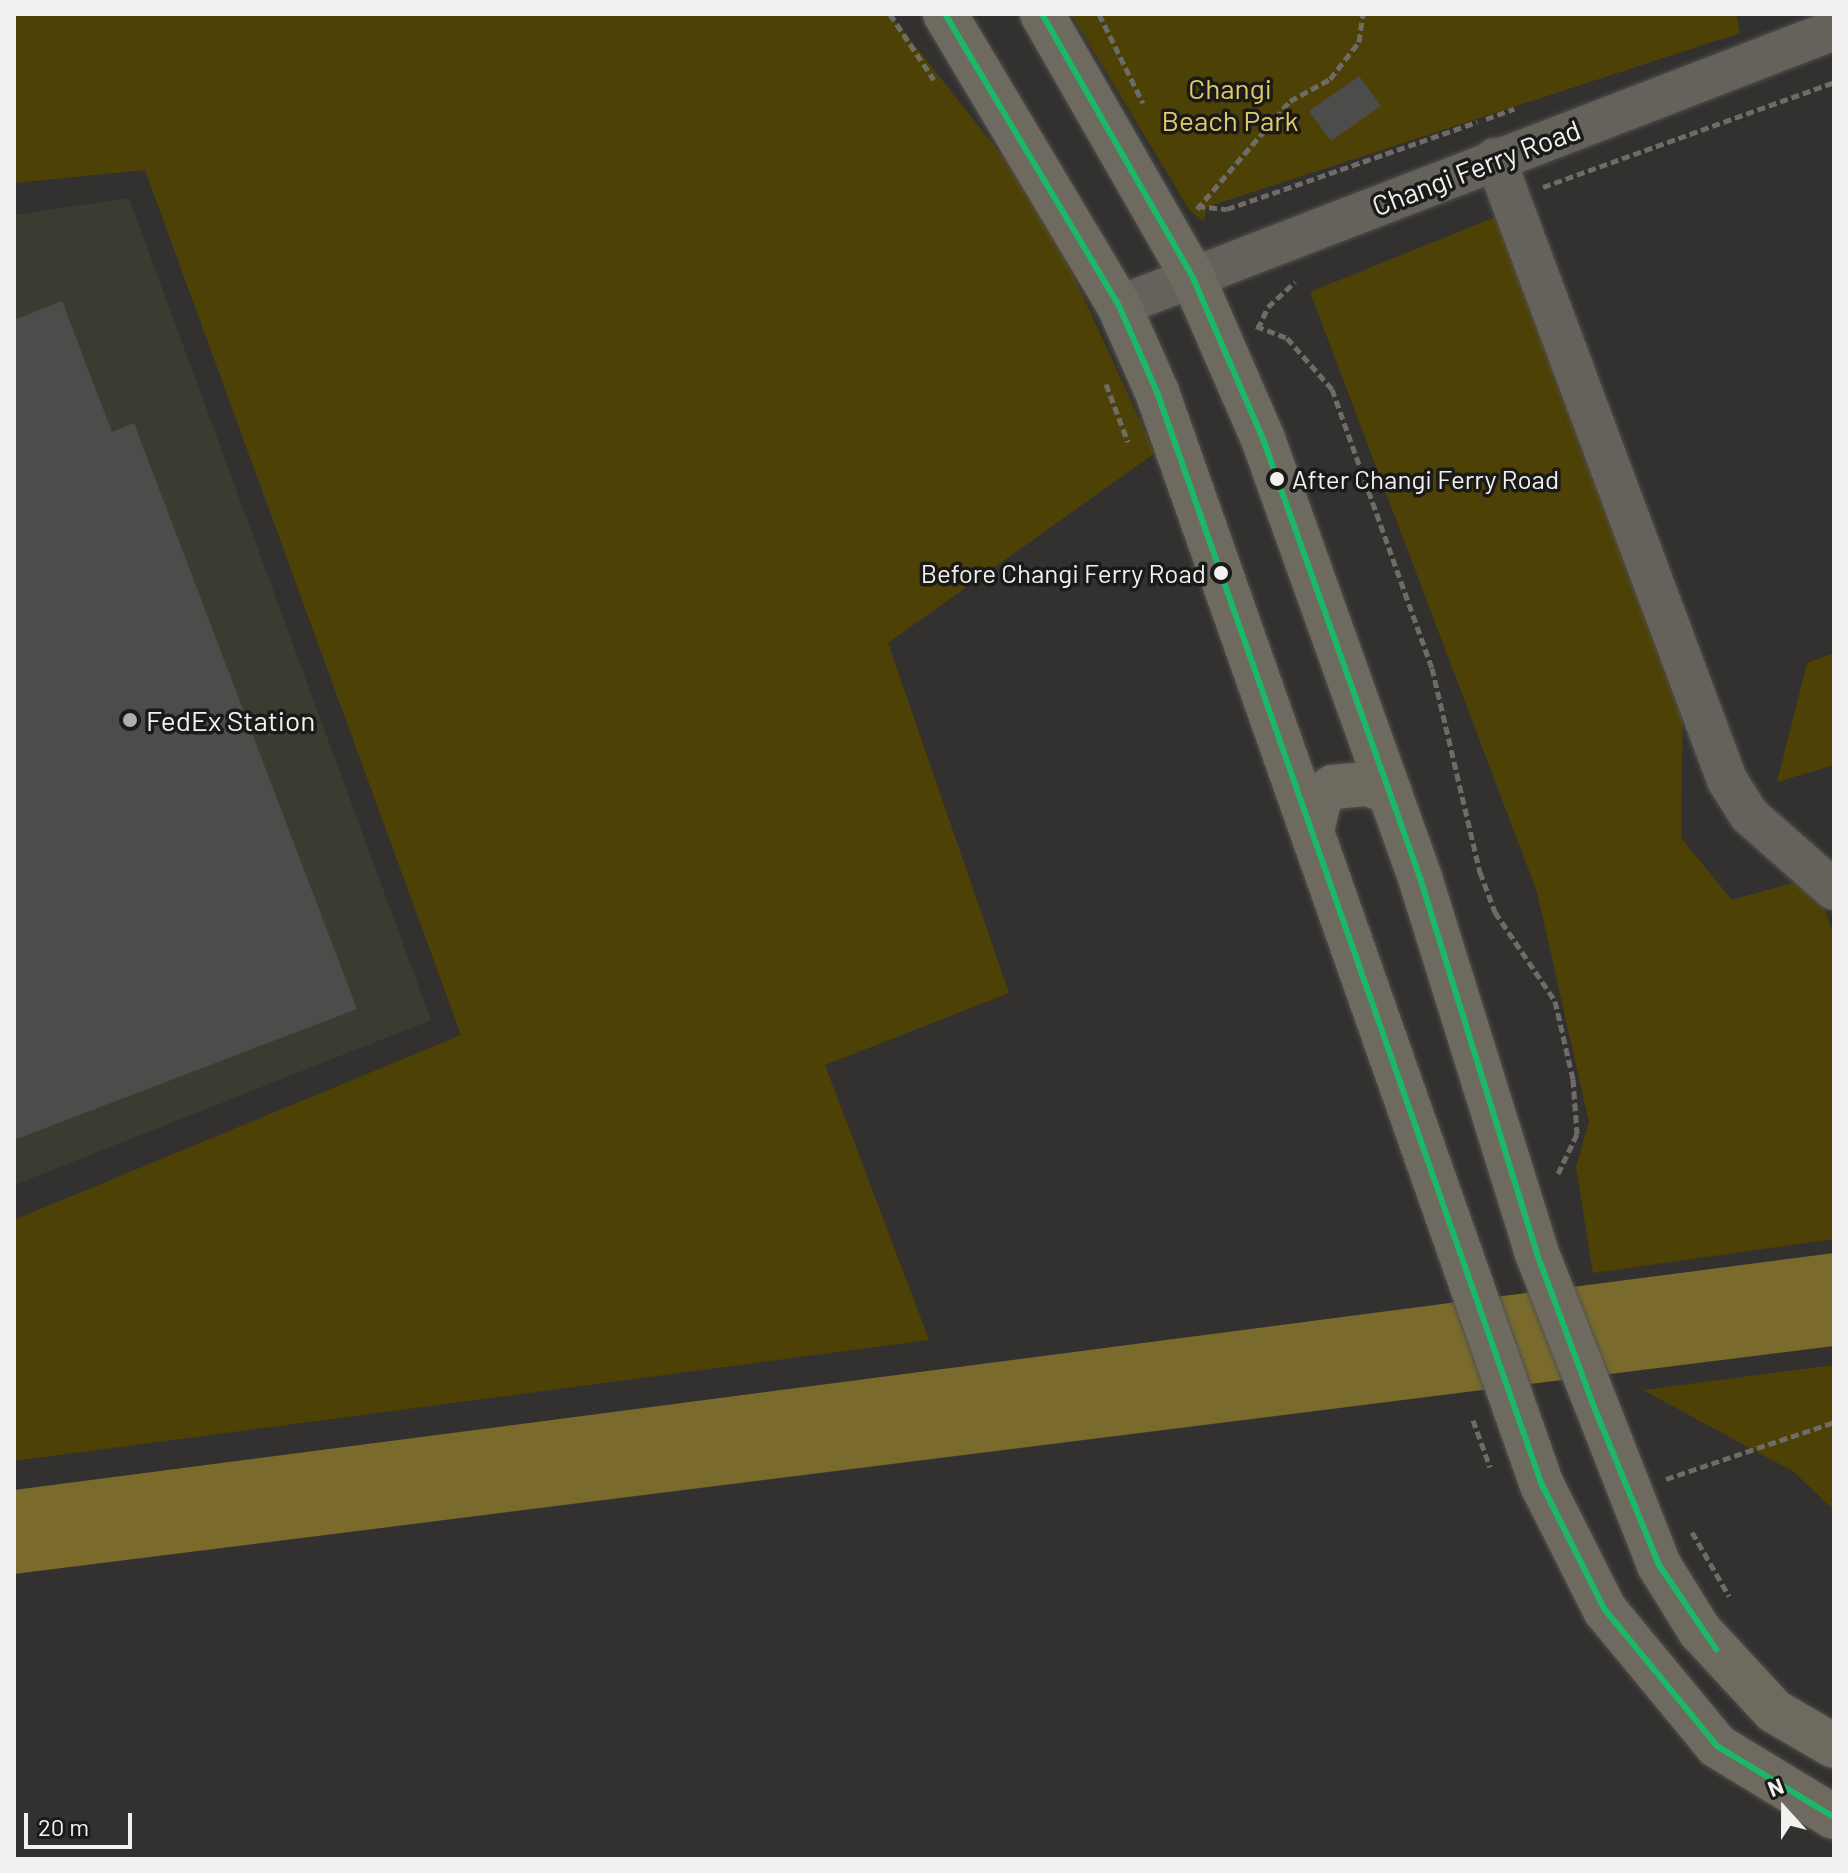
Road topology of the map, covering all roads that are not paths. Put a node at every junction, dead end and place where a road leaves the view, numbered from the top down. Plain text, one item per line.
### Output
1 (945, 14) edge
2 (1042, 14) edge
3 (1834, 30) edge
4 (1495, 158) junction
5 (1193, 278) junction
6 (1119, 306) junction
7 (1390, 792) junction
8 (1313, 827) junction
9 (1834, 890) edge
10 (1834, 1746) edge
11 (1834, 1817) edge

1 - 6 main road
2 - 5 main road
3 - 4 street, Changi Ferry Road
4 - 5 street, Changi Ferry Road
4 - 9 street
5 - 6 street, Changi Ferry Road
5 - 7 main road
6 - 8 main road
7 - 8 main road
7 - 10 main road
8 - 11 main road

